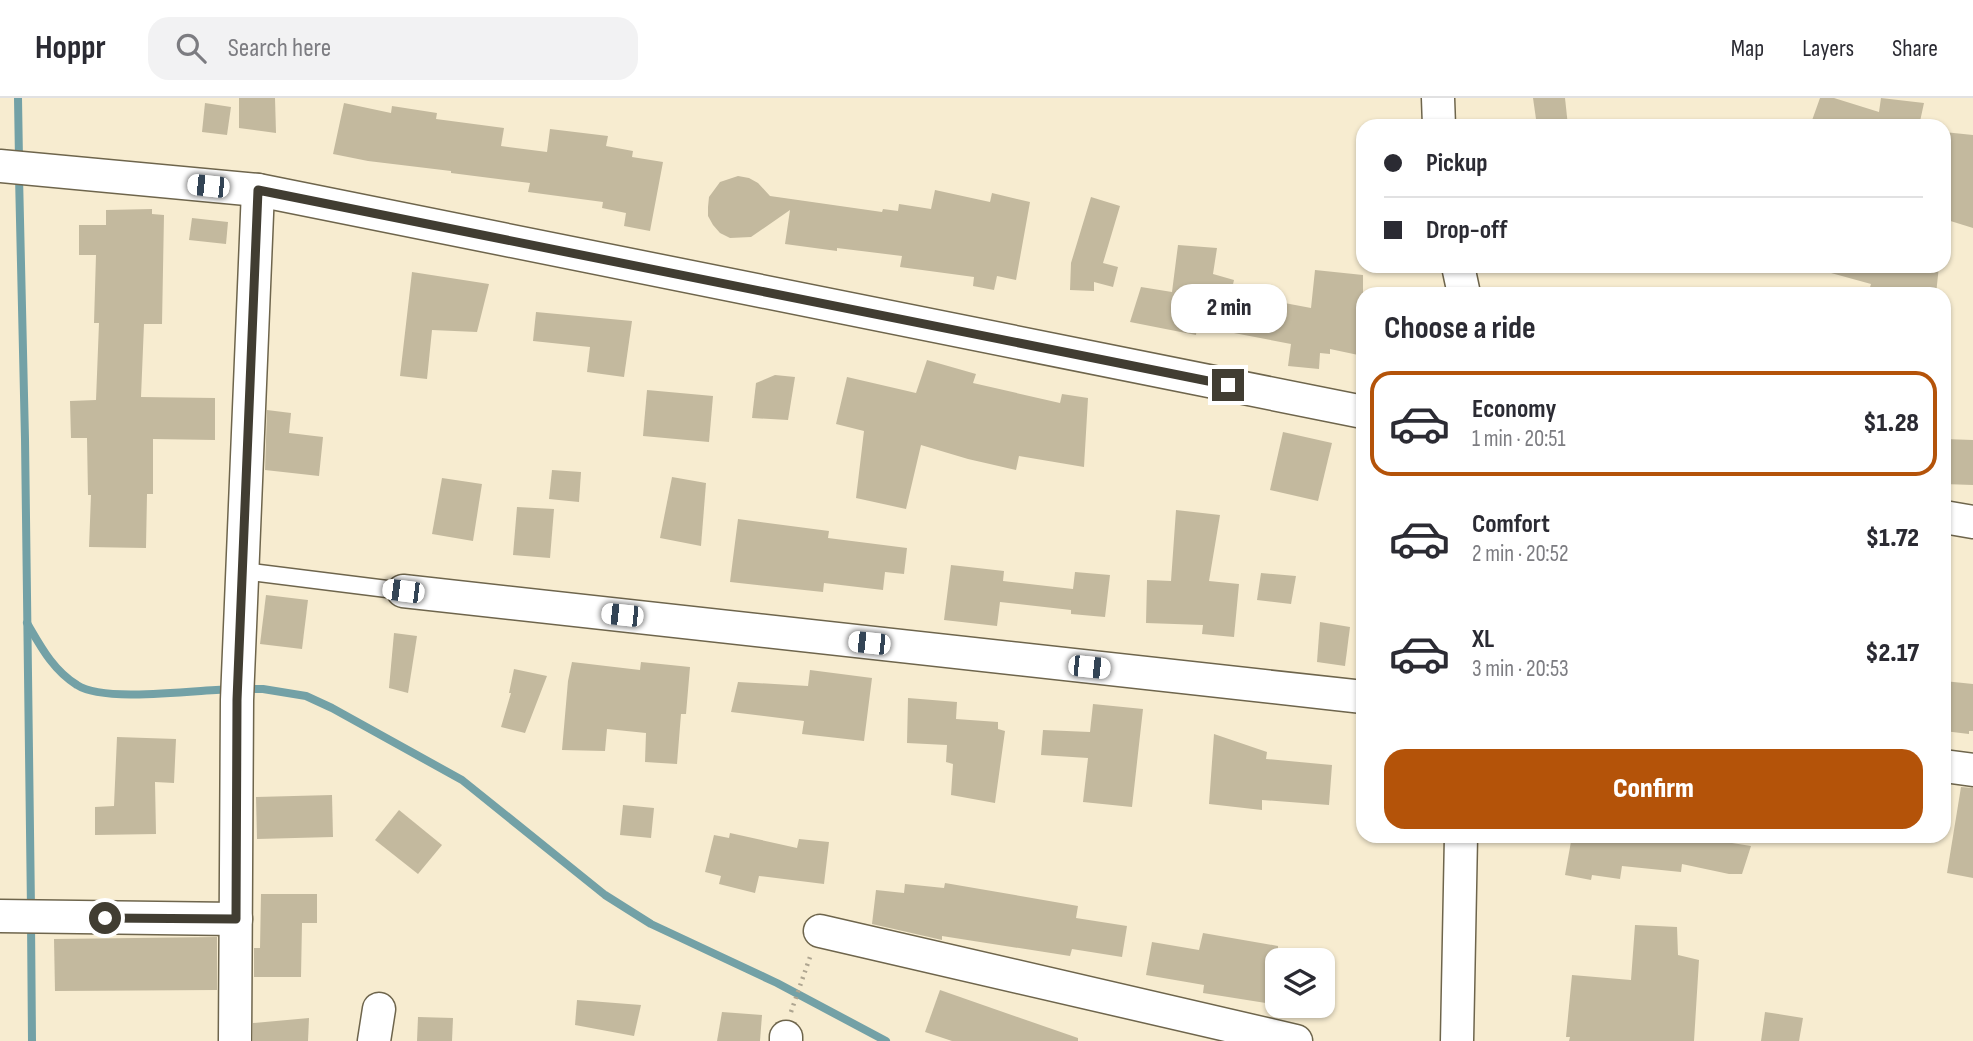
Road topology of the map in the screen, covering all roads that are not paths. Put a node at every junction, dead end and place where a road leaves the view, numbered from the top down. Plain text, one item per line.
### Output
1 (1438, 98) edge
2 (1439, 119) edge
3 (15, 167) edge
4 (258, 190) junction
5 (1356, 411) edge
6 (1951, 518) edge
7 (1973, 522) edge
8 (243, 571) junction
9 (403, 591) joint
10 (1356, 696) edge
11 (1951, 767) edge
12 (1973, 770) edge
13 (1461, 843) edge
14 (0, 916) edge
15 (236, 919) junction
16 (820, 931) dead end
17 (379, 1009) dead end
18 (235, 1041) edge
19 (374, 1041) edge
20 (1296, 1041) edge
21 (1457, 1041) edge

1 - 2 street
3 - 4 street
4 - 5 street
4 - 8 street
6 - 7 street
8 - 9 lane
8 - 15 street
9 - 10 street
11 - 12 street
13 - 21 street
14 - 15 street
15 - 18 street
16 - 20 street
17 - 19 street

